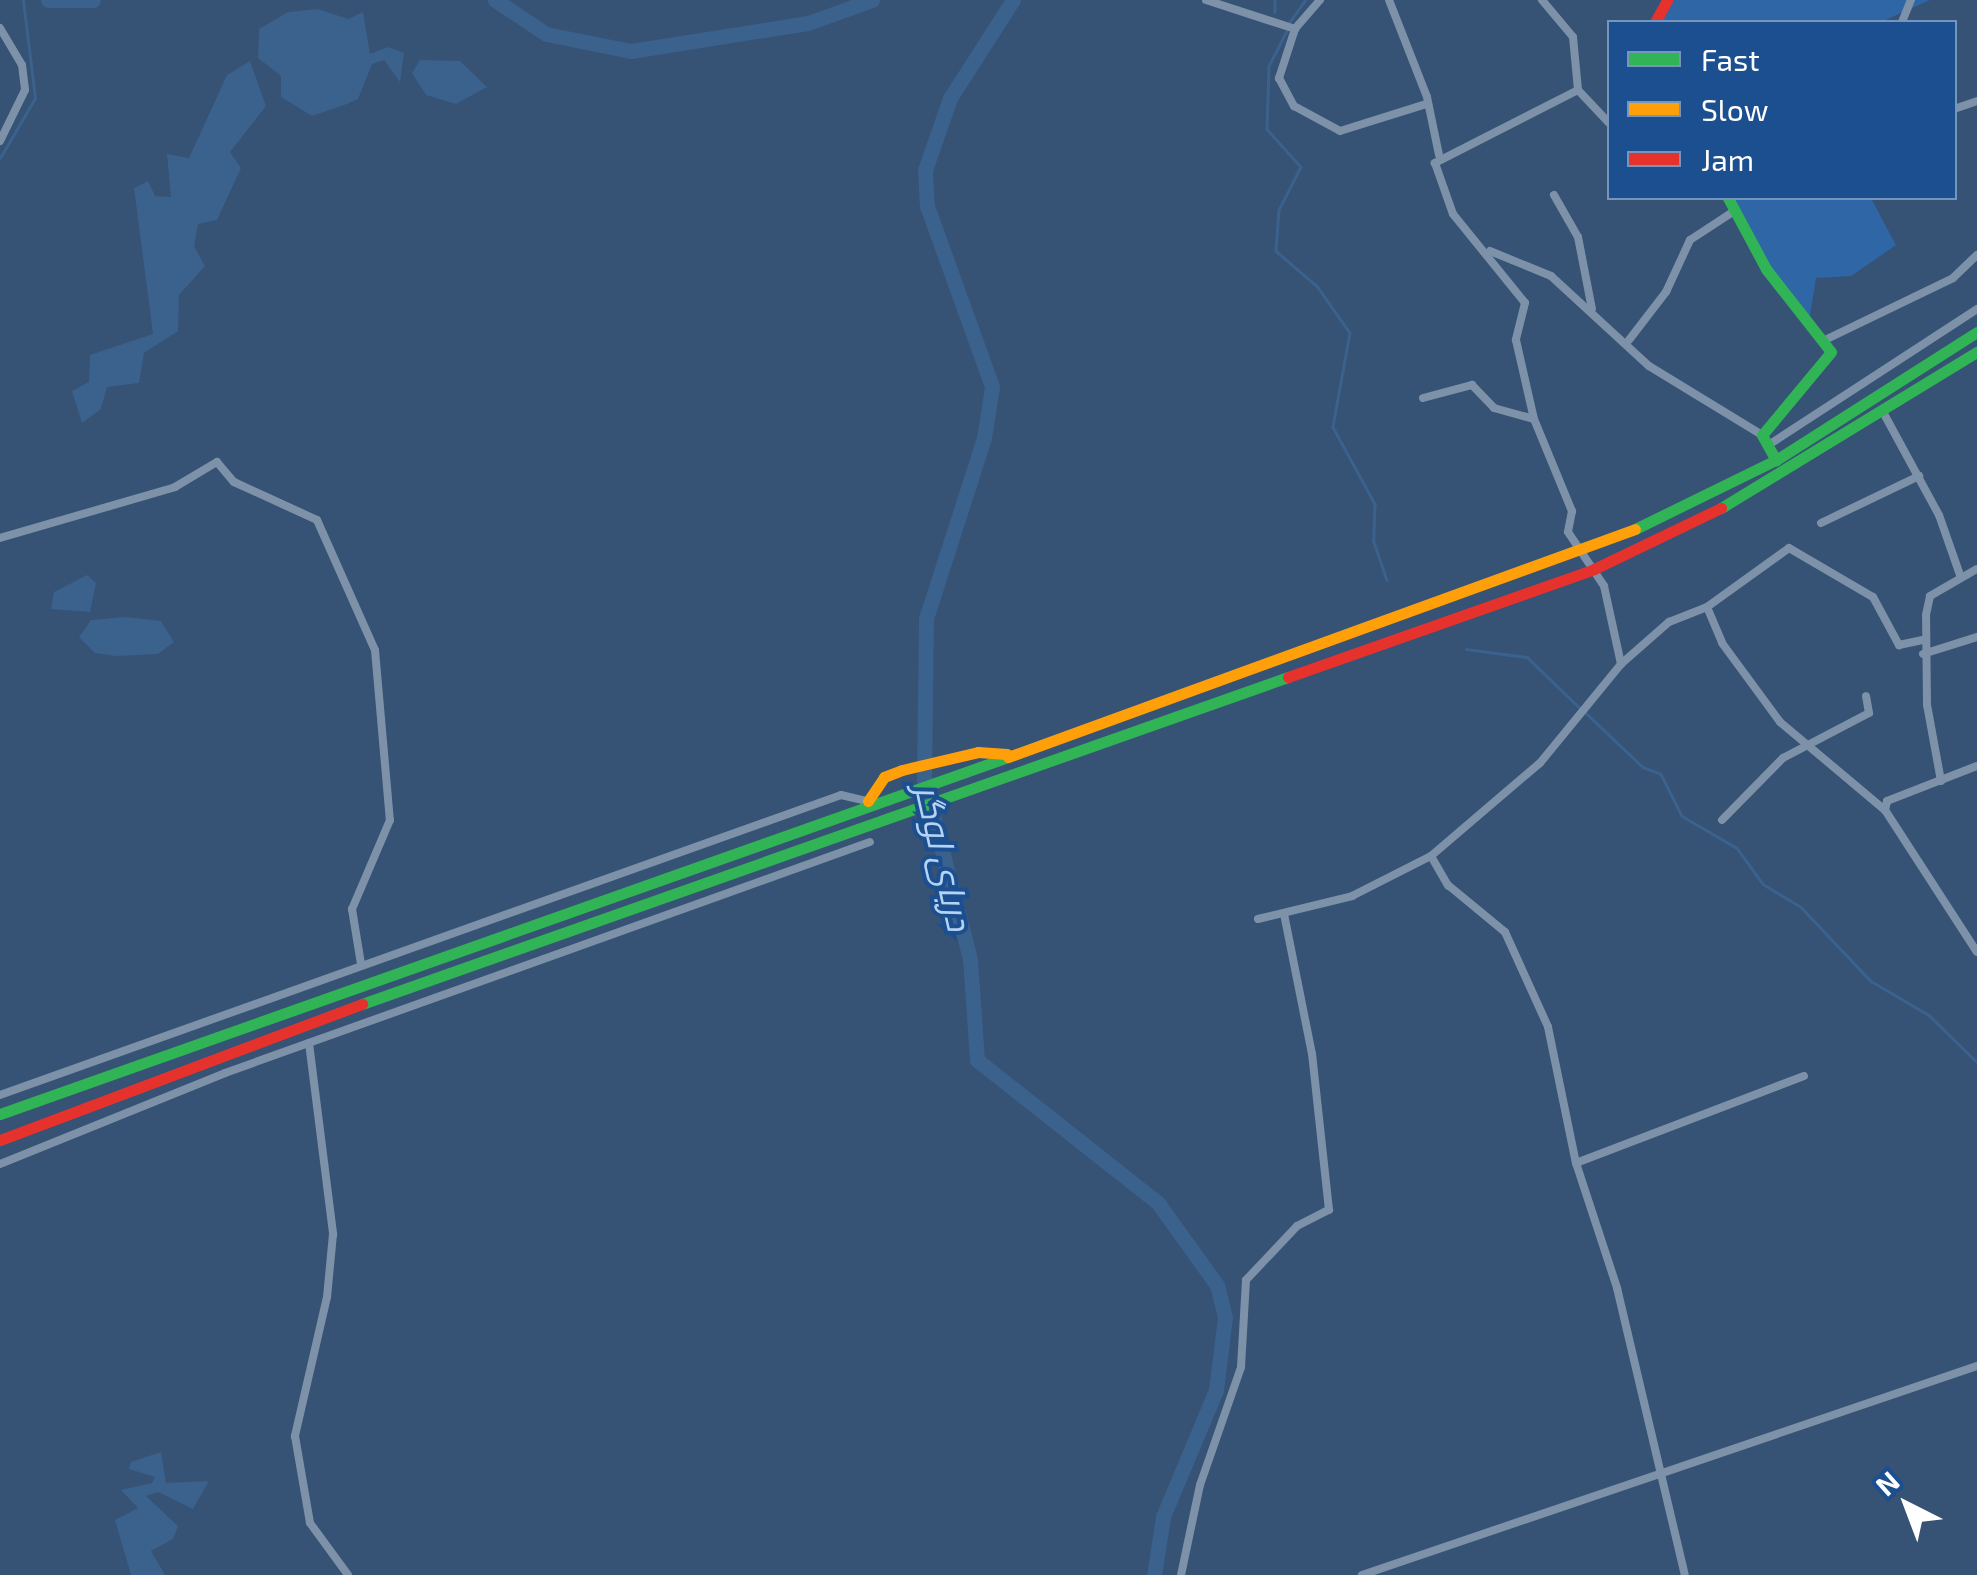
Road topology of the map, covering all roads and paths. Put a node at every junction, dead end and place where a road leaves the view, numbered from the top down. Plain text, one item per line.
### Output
1 (1206, 0) edge
2 (1320, 0) edge
3 (1389, 0) edge
4 (1542, 0) edge
5 (0, 28) edge
6 (1290, 28) junction
7 (1578, 90) junction
8 (1426, 104) junction
9 (1607, 121) edge
10 (0, 142) edge
11 (1440, 155) junction
12 (1554, 194) dead end
13 (1729, 200) edge
14 (1736, 210) junction
15 (1490, 251) junction
16 (1977, 255) edge
17 (1592, 309) junction
18 (1977, 309) edge
19 (1977, 332) edge
20 (1827, 339) junction
21 (1629, 340) junction
22 (1977, 352) edge
23 (1423, 398) dead end
24 (1883, 412) junction
25 (1534, 419) junction
26 (1764, 441) junction
27 (1776, 460) junction
28 (1919, 476) junction
29 (1821, 523) dead end
30 (0, 538) edge
31 (1583, 554) junction
32 (1594, 569) junction
33 (1977, 569) edge
34 (1960, 575) junction
35 (1707, 607) junction
36 (1977, 637) edge
37 (1922, 640) junction
38 (1923, 654) junction
39 (1622, 664) junction
40 (1866, 696) dead end
41 (1805, 743) junction
42 (1014, 755) junction
43 (1977, 766) edge
44 (1941, 781) junction
45 (868, 801) junction
46 (1884, 810) junction
47 (1722, 820) dead end
48 (870, 842) dead end
49 (1430, 856) junction
50 (1284, 914) junction
51 (1258, 919) dead end
52 (1977, 952) edge
53 (360, 964) junction
54 (300, 1006) junction
55 (309, 1023) junction
56 (309, 1043) junction
57 (1804, 1076) dead end
58 (0, 1095) edge
59 (0, 1114) edge
60 (0, 1140) edge
61 (1576, 1163) junction
62 (0, 1164) edge
63 (1977, 1366) edge
64 (1659, 1474) junction
65 (348, 1575) edge
66 (1181, 1575) edge
67 (1362, 1575) edge
68 (1686, 1575) edge

1 - 6 street
2 - 6 street
3 - 8 street
4 - 7 street
5 - 10 street
6 - 8 street
7 - 9 street
7 - 11 street
8 - 11 street
11 - 15 street
12 - 17 street
13 - 14 main road
14 - 20 main road
14 - 21 street
15 - 17 street
15 - 25 street
16 - 20 street
17 - 21 street
18 - 26 street
19 - 27 main road
20 - 26 main road
21 - 26 street
22 - 24 main road
23 - 25 street
24 - 28 street
24 - 32 main road
25 - 31 street
26 - 27 main road
27 - 31 main road
28 - 29 street
28 - 34 street
30 - 53 street
31 - 32 street
31 - 42 main road
32 - 39 street
32 - 55 main road
33 - 34 street
34 - 37 street
35 - 37 street
35 - 39 street
35 - 41 street
36 - 38 street
37 - 38 street
38 - 44 street
39 - 49 street
40 - 41 street
41 - 46 street
41 - 47 street
42 - 45 main road
42 - 45 main road
43 - 44 street
44 - 46 street
45 - 53 street
45 - 54 main road
46 - 52 street
48 - 56 street
49 - 50 street
49 - 61 street
50 - 51 street
50 - 66 street
53 - 58 street
54 - 55 main road
54 - 59 main road
55 - 60 main road
56 - 62 street
56 - 65 street
57 - 61 street
61 - 64 street
63 - 64 street
64 - 67 street
64 - 68 street

